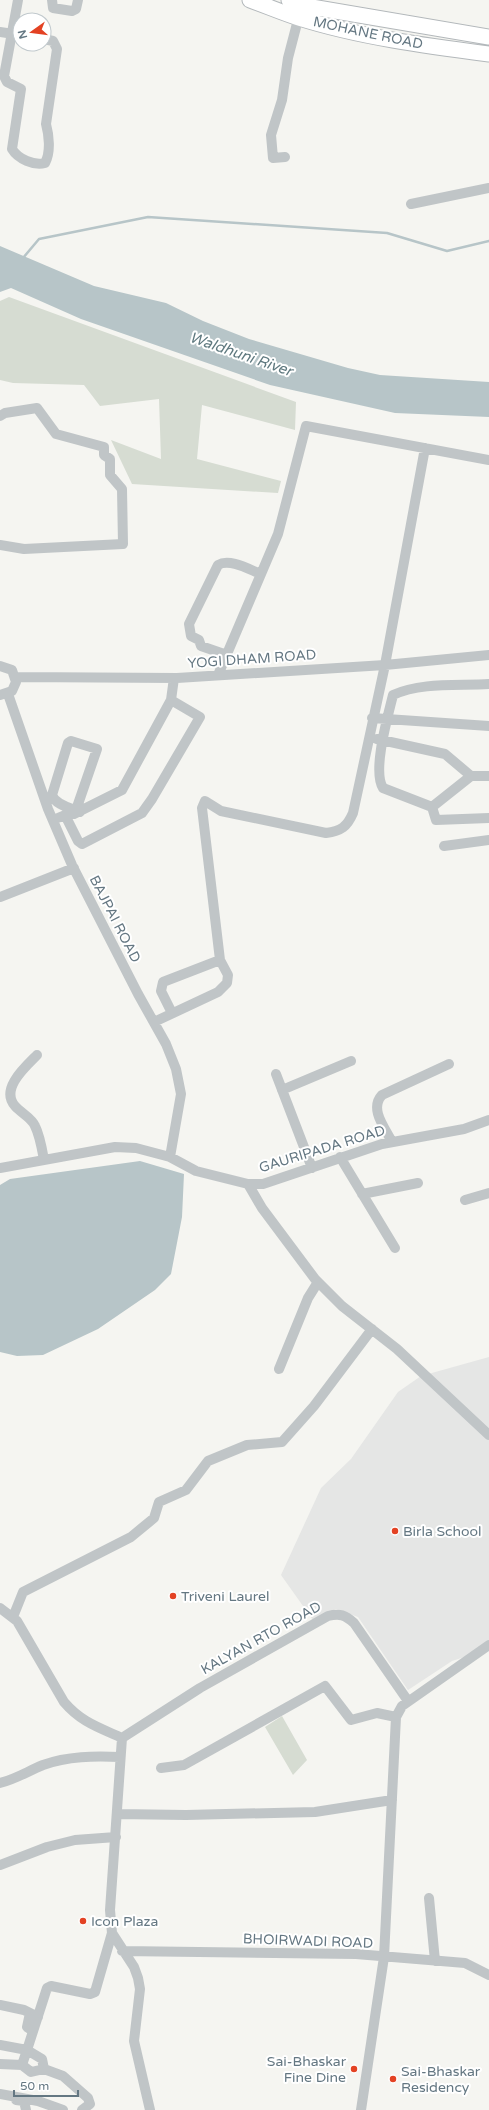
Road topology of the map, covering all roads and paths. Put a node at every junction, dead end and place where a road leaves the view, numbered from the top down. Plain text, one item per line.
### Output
1 (18, 0) edge
2 (52, 0) edge
3 (78, 0) edge
4 (250, 0) edge
5 (296, 8) edge
6 (17, 12) edge
7 (0, 32) edge
8 (12, 34) edge
9 (489, 37) edge
10 (52, 41) edge
11 (12, 49) edge
12 (489, 54) edge
13 (285, 157) dead end
14 (489, 188) edge
15 (411, 204) dead end
16 (0, 416) edge
17 (425, 448) junction
18 (489, 460) edge
19 (0, 545) edge
20 (261, 574) junction
21 (227, 655) junction
22 (489, 655) edge
23 (2, 664) edge
24 (385, 665) junction
25 (218, 675) junction
26 (16, 678) junction
27 (174, 678) junction
28 (489, 684) edge
29 (4, 694) edge
30 (172, 700) junction
31 (372, 718) junction
32 (387, 720) junction
33 (489, 726) edge
34 (368, 737) junction
35 (382, 740) junction
36 (471, 776) junction
37 (489, 776) edge
38 (432, 806) junction
39 (78, 811) junction
40 (67, 818) junction
41 (489, 818) edge
42 (53, 820) junction
43 (489, 840) edge
44 (444, 846) dead end
45 (74, 868) junction
46 (0, 897) edge
47 (220, 960) junction
48 (172, 1013) junction
49 (154, 1022) junction
50 (37, 1054) dead end
51 (351, 1061) dead end
52 (450, 1064) dead end
53 (276, 1074) dead end
54 (282, 1090) junction
55 (489, 1120) edge
56 (392, 1142) junction
57 (170, 1157) junction
58 (340, 1157) junction
59 (44, 1160) junction
60 (0, 1168) edge
61 (312, 1168) junction
62 (418, 1183) dead end
63 (248, 1184) junction
64 (489, 1192) edge
65 (362, 1194) junction
66 (465, 1200) dead end
67 (395, 1248) dead end
68 (318, 1282) junction
69 (372, 1329) junction
70 (280, 1369) dead end
71 (489, 1435) edge
72 (0, 1608) edge
73 (13, 1617) junction
74 (489, 1646) edge
75 (408, 1702) junction
76 (396, 1717) junction
77 (122, 1738) junction
78 (120, 1757) junction
79 (161, 1768) dead end
80 (0, 1783) edge
81 (392, 1800) junction
82 (117, 1814) junction
83 (116, 1837) junction
84 (0, 1865) edge
85 (429, 1898) dead end
86 (112, 1933) junction
87 (122, 1950) junction
88 (384, 1957) junction
89 (435, 1961) junction
90 (489, 1975) edge
91 (0, 2005) edge
92 (34, 2015) junction
93 (0, 2045) edge
94 (27, 2050) junction
95 (0, 2064) edge
96 (22, 2065) junction
97 (44, 2069) junction
98 (0, 2094) edge
99 (0, 2098) edge
100 (26, 2110) edge
101 (63, 2110) edge
102 (82, 2110) edge
103 (150, 2110) edge
104 (361, 2110) edge

1 - 6 street
2 - 3 street
4 - 5 main road, MOHANE ROAD
5 - 9 main road, MOHANE ROAD
5 - 12 main road, MOHANE ROAD
5 - 13 street
7 - 8 street
10 - 11 street
14 - 15 street
16 - 19 street
17 - 18 street
17 - 20 street
17 - 24 street
20 - 21 street
20 - 21 street
21 - 25 street
22 - 24 street, YOGI DHAM ROAD
23 - 26 street
24 - 25 street, YOGI DHAM ROAD
24 - 31 street
25 - 27 street, YOGI DHAM ROAD
26 - 27 street, YOGI DHAM ROAD
26 - 29 street, BAJPAI ROAD
27 - 30 street
28 - 32 street
29 - 42 street, BAJPAI ROAD
30 - 39 street
30 - 40 street
31 - 32 street
31 - 34 street
32 - 33 street
32 - 35 street
34 - 35 street
34 - 47 street
35 - 36 street
35 - 38 street
36 - 37 street
36 - 38 street
38 - 41 street
39 - 39 street
39 - 40 street
40 - 42 street
42 - 45 street, BAJPAI ROAD
43 - 44 street
45 - 46 street
45 - 49 street, BAJPAI ROAD
47 - 48 street
47 - 48 street
48 - 49 street
49 - 57 street, BAJPAI ROAD
50 - 59 street
51 - 54 street
52 - 56 street
53 - 54 street
54 - 61 street
55 - 56 street, GAURIPADA ROAD
56 - 58 street, GAURIPADA ROAD
57 - 59 street, GAURIPADA ROAD
57 - 63 street, GAURIPADA ROAD
58 - 61 street, GAURIPADA ROAD
58 - 65 street
59 - 60 street, GAURIPADA ROAD
61 - 63 street, GAURIPADA ROAD
62 - 65 street
63 - 68 street
64 - 66 street
65 - 67 street
68 - 69 street
68 - 70 street
69 - 71 street
69 - 73 street
72 - 73 street
73 - 77 street
74 - 75 street
75 - 76 street
75 - 77 street, KALYAN RTO ROAD
76 - 79 street
76 - 81 street
77 - 78 street
78 - 80 street
78 - 82 street
81 - 82 street
81 - 88 street
82 - 83 street
83 - 84 street
83 - 86 street
85 - 89 street
86 - 87 street
86 - 92 street
87 - 88 street, BHOIRWADI ROAD
87 - 103 street
88 - 89 street, BHOIRWADI ROAD
88 - 104 street
89 - 90 street, BHOIRWADI ROAD
91 - 92 street
92 - 94 street
93 - 94 street
94 - 96 street
94 - 97 street
95 - 96 street
96 - 97 street
97 - 102 street
98 - 101 street
99 - 100 street

